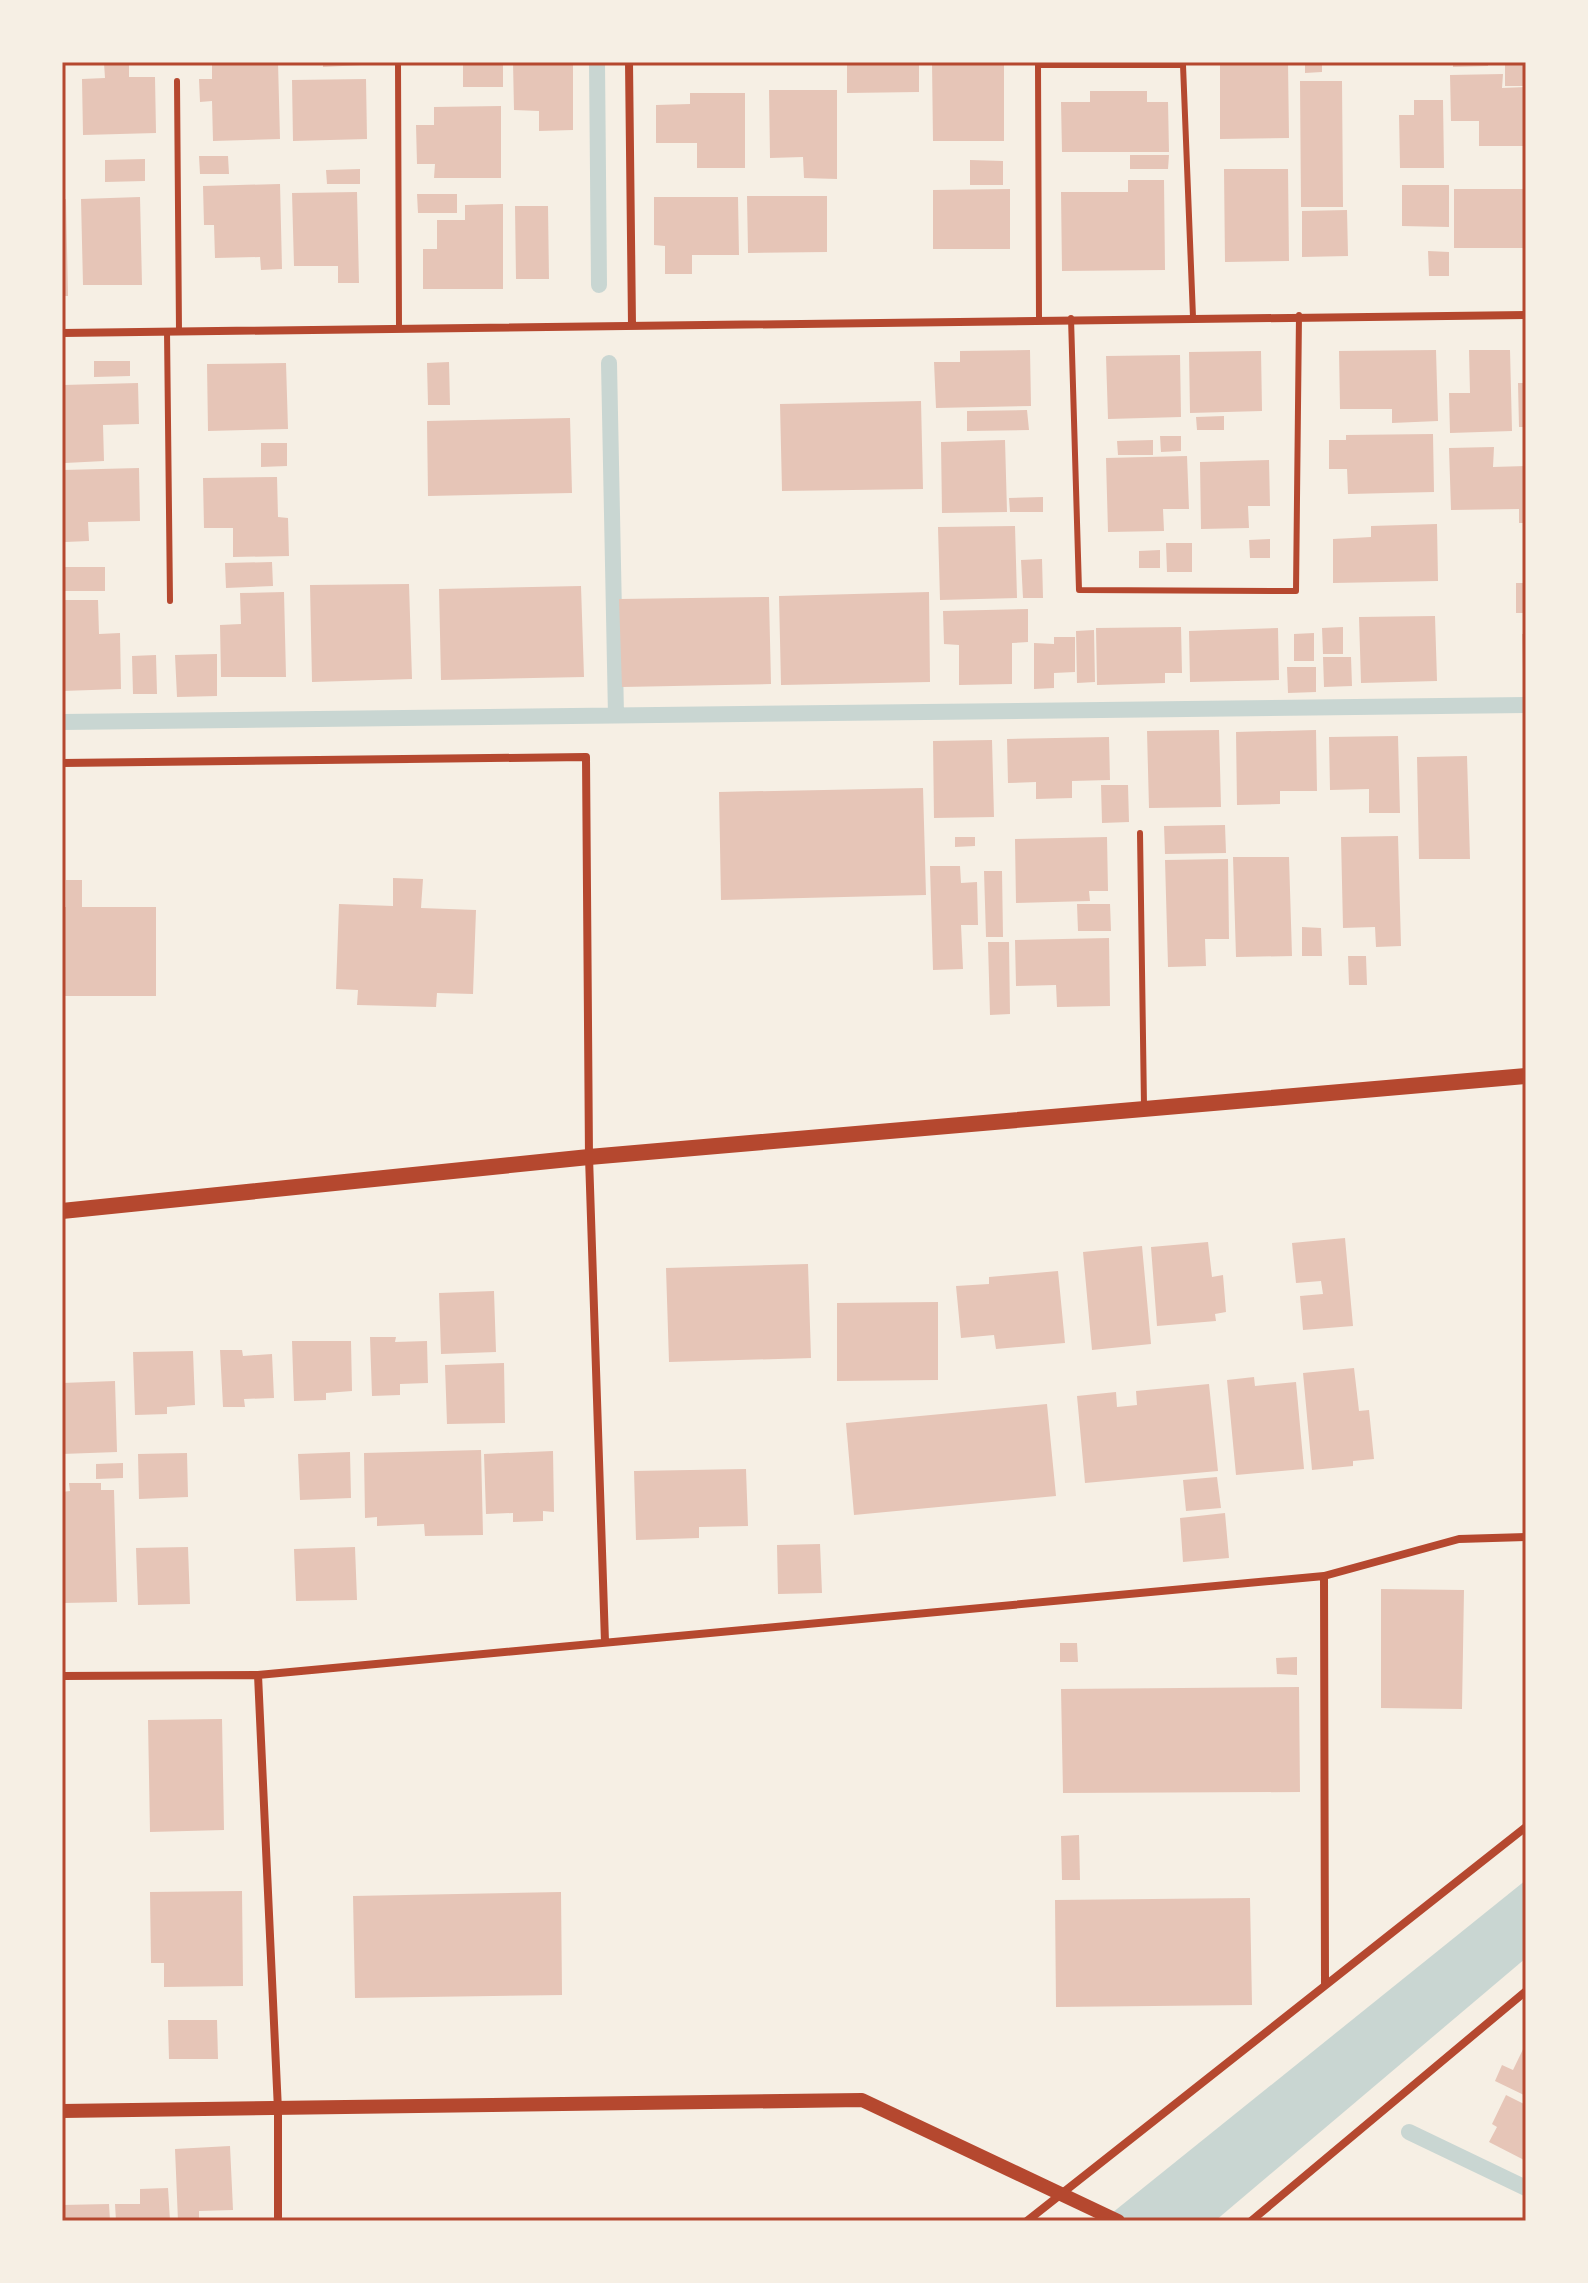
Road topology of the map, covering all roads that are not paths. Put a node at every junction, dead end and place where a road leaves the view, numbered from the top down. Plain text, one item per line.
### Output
1 (398, 62) edge
2 (629, 62) edge
3 (177, 81) dead end
4 (1299, 315) junction
5 (1526, 315) edge
6 (1193, 317) junction
7 (1071, 318) junction
8 (1039, 319) junction
9 (632, 325) junction
10 (399, 328) junction
11 (167, 331) junction
12 (179, 332) junction
13 (62, 333) edge
14 (170, 601) dead end
15 (62, 763) edge
16 (1140, 833) dead end
17 (1526, 1076) edge
18 (1144, 1106) junction
19 (589, 1157) junction
20 (62, 1211) edge
21 (1526, 1537) edge
22 (1324, 1576) junction
23 (605, 1642) junction
24 (258, 1675) junction
25 (62, 1676) edge
26 (1526, 1827) edge
27 (1325, 1984) junction
28 (1526, 1991) edge
29 (278, 2110) junction
30 (62, 2111) edge
31 (1060, 2194) junction
32 (278, 2221) edge
33 (1027, 2221) edge
34 (1118, 2221) edge
35 (1251, 2221) edge

1 - 10 lane
2 - 9 street
3 - 12 lane
4 - 5 street
4 - 6 street
4 - 7 lane
6 - 7 street
6 - 8 lane
7 - 8 street
8 - 9 street
9 - 10 street
10 - 12 street
11 - 12 street
11 - 13 street
11 - 14 lane
15 - 19 street
16 - 18 lane
17 - 18 main road
18 - 19 main road
19 - 20 main road
19 - 23 street
21 - 22 street
22 - 23 street
22 - 27 street
23 - 24 street
24 - 25 street
24 - 29 street
26 - 27 street
27 - 31 street
28 - 35 street
29 - 30 street
29 - 31 street
29 - 32 street
31 - 33 street
31 - 34 street

